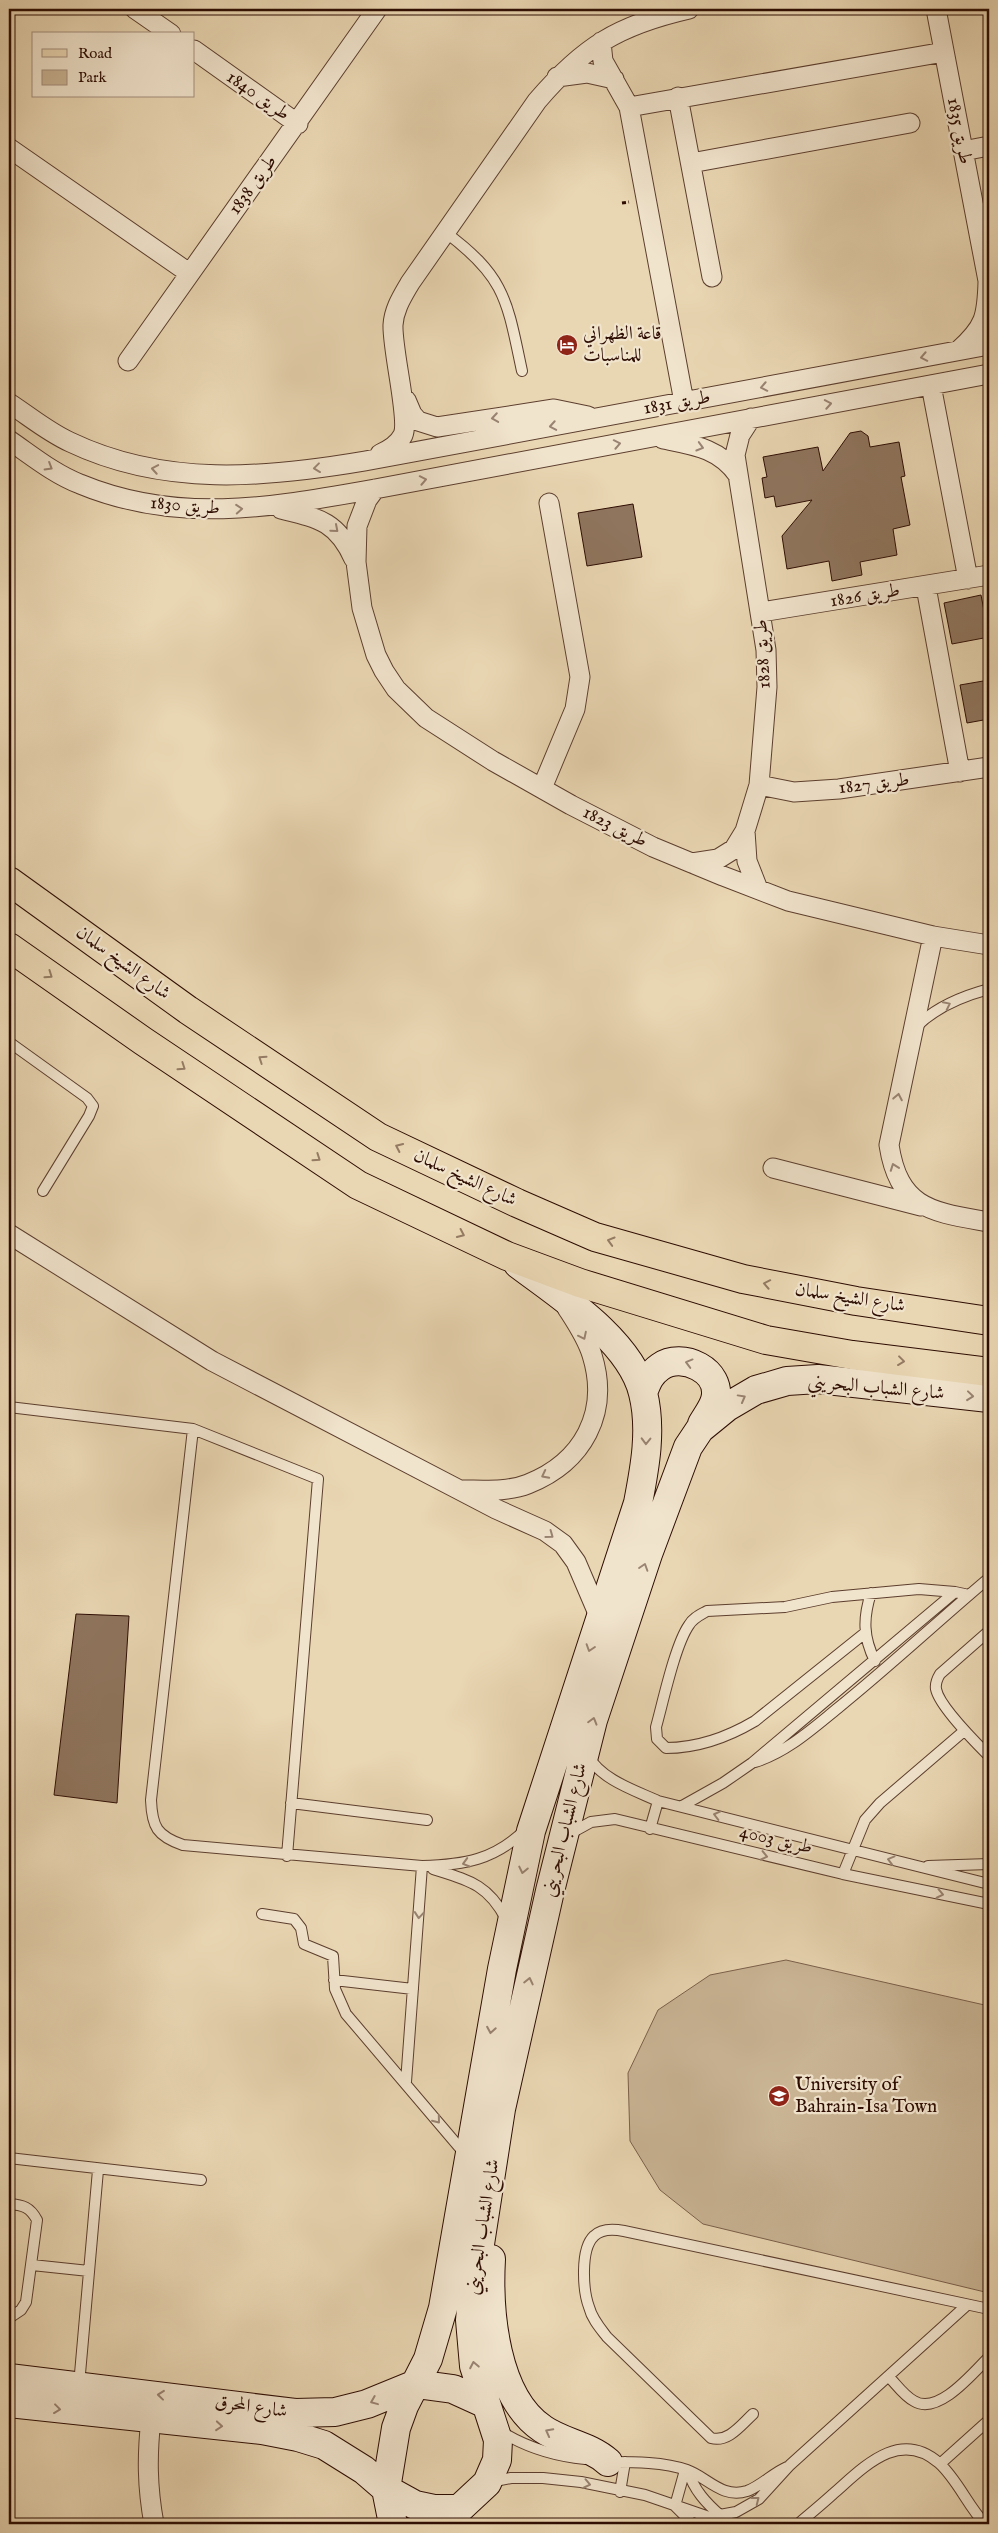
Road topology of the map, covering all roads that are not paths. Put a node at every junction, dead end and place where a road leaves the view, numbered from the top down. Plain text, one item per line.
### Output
1 (136, 9) edge
2 (377, 9) edge
3 (689, 9) edge
4 (936, 9) edge
5 (167, 32) edge
6 (601, 42) junction
7 (195, 51) edge
8 (944, 52) junction
9 (557, 77) junction
10 (614, 79) junction
11 (678, 97) junction
12 (629, 107) junction
13 (910, 123) dead end
14 (298, 124) junction
15 (989, 146) edge
16 (9, 148) edge
17 (963, 151) junction
18 (691, 163) junction
19 (446, 232) junction
20 (189, 273) junction
21 (712, 277) dead end
22 (989, 284) edge
23 (989, 344) edge
24 (959, 350) junction
25 (128, 361) dead end
26 (522, 371) dead end
27 (397, 373) junction
28 (989, 374) edge
29 (931, 385) junction
30 (684, 402) junction
31 (9, 403) edge
32 (594, 418) junction
33 (751, 418) junction
34 (652, 437) junction
35 (9, 440) edge
36 (365, 461) junction
37 (738, 476) junction
38 (375, 490) junction
39 (549, 503) dead end
40 (273, 507) junction
41 (356, 562) junction
42 (989, 575) edge
43 (968, 579) junction
44 (926, 587) junction
45 (761, 612) junction
46 (989, 767) edge
47 (960, 772) junction
48 (759, 785) junction
49 (542, 788) junction
50 (745, 831) junction
51 (692, 863) junction
52 (9, 867) edge
53 (9, 881) edge
54 (758, 889) junction
55 (933, 936) junction
56 (989, 945) edge
57 (9, 947) edge
58 (102, 948) junction
59 (989, 989) edge
60 (911, 1032) junction
61 (9, 1042) edge
62 (773, 1168) dead end
63 (43, 1191) dead end
64 (922, 1206) junction
65 (989, 1222) edge
66 (9, 1234) edge
67 (507, 1256) junction
68 (559, 1294) junction
69 (954, 1314) junction
70 (989, 1316) edge
71 (989, 1320) edge
72 (989, 1372) edge
73 (643, 1393) junction
74 (989, 1398) edge
75 (9, 1407) edge
76 (193, 1429) junction
77 (700, 1429) junction
78 (459, 1490) junction
79 (989, 1578) edge
80 (955, 1592) junction
81 (871, 1593) junction
82 (969, 1595) junction
83 (600, 1618) junction
84 (989, 1630) edge
85 (865, 1633) junction
86 (875, 1661) junction
87 (964, 1731) junction
88 (585, 1751) junction
89 (989, 1756) edge
90 (752, 1763) junction
91 (658, 1801) junction
92 (292, 1803) junction
93 (682, 1806) junction
94 (535, 1819) junction
95 (427, 1820) dead end
96 (650, 1829) junction
97 (562, 1842) junction
98 (851, 1850) junction
99 (287, 1856) junction
100 (989, 1864) edge
101 (422, 1866) junction
102 (914, 1867) junction
103 (843, 1874) junction
104 (989, 1884) edge
105 (989, 1904) edge
106 (262, 1914) dead end
107 (510, 1932) junction
108 (334, 1980) junction
109 (413, 1989) junction
110 (406, 2082) junction
111 (501, 2109) junction
112 (9, 2158) edge
113 (469, 2159) junction
114 (98, 2170) junction
115 (202, 2180) dead end
116 (9, 2204) edge
117 (32, 2266) junction
118 (89, 2270) junction
119 (967, 2305) junction
120 (989, 2309) edge
121 (9, 2318) edge
122 (989, 2357) edge
123 (889, 2377) junction
124 (9, 2378) edge
125 (416, 2384) junction
126 (79, 2386) junction
127 (9, 2403) edge
128 (753, 2414) dead end
129 (490, 2416) junction
130 (151, 2418) junction
131 (989, 2420) edge
132 (617, 2462) junction
133 (940, 2464) junction
134 (790, 2465) junction
135 (686, 2470) junction
136 (486, 2483) junction
137 (386, 2490) junction
138 (620, 2492) junction
139 (675, 2506) junction
140 (721, 2516) junction
141 (450, 2517) edge
142 (154, 2524) edge
143 (393, 2524) edge
144 (693, 2524) edge
145 (798, 2524) edge
146 (985, 2524) edge

1 - 5 street
2 - 14 street, طريق 1838
3 - 6 street
4 - 8 street, طريق 1835
6 - 9 street
6 - 10 street
7 - 14 street, طريق 1840
8 - 11 street
8 - 17 street, طريق 1835
9 - 10 street
9 - 19 street
10 - 12 street
11 - 12 street
11 - 18 street
12 - 30 street
13 - 18 street
14 - 20 street, طريق 1838
15 - 17 street
16 - 20 street
17 - 22 street, طريق 1835
18 - 21 street
19 - 26 lane
19 - 27 street
20 - 25 street, طريق 1838
22 - 24 street, طريق 1835
23 - 24 street, طريق 1831
24 -> 30 street, طريق 1831
32 -> 27 street
27 - 36 street
28 - 29 street, طريق 1831
33 -> 29 street, طريق 1831
29 - 43 street
30 - 32 street, طريق 1831
36 -> 31 street, طريق 1830
32 -> 36 street, طريق 1831
33 - 34 street, طريق 1831
33 - 37 street, طريق 1828
34 -> 37 street
38 -> 34 street, طريق 1831
35 -> 40 street, طريق 1830
37 - 45 street, طريق 1828
38 - 40 street, طريق 1830
38 - 41 street, طريق 1823
39 - 49 street
40 -> 41 street, طريق 1823
41 - 49 street, طريق 1823
42 - 43 street, طريق 1826
43 - 44 street, طريق 1826
44 - 45 street, طريق 1826
44 - 47 street
45 - 48 street, طريق 1828
46 - 47 street, طريق 1827
47 - 48 street, طريق 1827
48 - 50 street, طريق 1828
49 - 51 street, طريق 1823
50 - 51 street, طريق 1828
50 - 54 street, طريق 1828
51 - 54 street, طريق 1823
52 - 58 main road
53 - 58 main road, شارع الشيخ سلمان
54 - 55 street, طريق 1823
55 - 56 street, طريق 1823
55 - 60 street
57 -> 67 main road
69 -> 58 main road, شارع الشيخ سلمان
60 -> 59 lane
64 -> 60 street
61 - 63 lane
62 - 64 street
64 - 65 street
66 - 78 street
67 - 68 street, شارع الشباب البحريني
67 -> 72 main road
68 - 73 street, شارع الشباب البحريني
68 -> 78 street
69 - 70 main road
69 - 71 main road, شارع الشيخ سلمان
77 -> 73 street
73 -> 83 street, شارع الشباب البحريني
77 -> 74 street, شارع الشباب البحريني
75 - 76 lane
76 - 92 lane
76 - 99 lane
88 -> 77 street, شارع الشباب البحريني
78 -> 83 street
79 - 82 lane
80 - 81 lane
80 - 82 lane
80 - 86 lane
81 - 85 lane
81 - 85 lane
82 - 90 lane
83 -> 94 street, شارع الشباب البحريني
84 - 87 lane
85 - 86 lane
86 - 90 lane
87 - 89 lane
87 - 98 lane
88 - 91 lane, طريق 4003
88 - 97 street, شارع الشباب البحريني
90 - 93 lane
91 - 93 lane, طريق 4003
91 - 96 lane
92 - 95 lane
92 - 99 lane
98 -> 93 lane, طريق 4003
94 -> 101 lane
94 -> 107 street, شارع الشباب البحريني
96 - 97 lane, طريق 4003
96 -> 103 lane, طريق 4003
111 -> 97 street, شارع الشباب البحريني
102 -> 98 lane, طريق 4003
98 - 103 lane
99 - 101 lane
100 - 102 lane
101 - 107 lane
101 -> 109 lane
102 - 104 lane, طريق 4003
103 -> 105 lane, طريق 4003
106 - 108 lane
107 -> 113 street, شارع الشباب البحريني
108 - 109 lane
108 - 110 lane
109 - 110 lane
110 -> 113 lane
129 -> 111 street, شارع الشباب البحريني
132 -> 111 street
112 - 114 lane
113 - 125 street, شارع الشباب البحريني
114 - 115 lane
114 - 118 lane
116 - 117 lane
117 - 118 lane
117 - 121 lane
118 - 126 lane
119 - 120 lane
119 - 123 lane
119 - 128 lane
122 - 123 lane
123 - 134 lane
124 - 126 street, شارع المحرق
125 -> 126 street, شارع المحرق
125 - 129 street, شارع المحرق
125 - 137 street, شارع الشباب البحريني
127 -> 130 street, شارع المحرق
129 - 132 lane
129 - 136 street, شارع الشباب البحريني
130 -> 137 street, شارع المحرق
130 - 142 street
131 - 133 lane
132 - 135 lane
132 - 138 lane
133 - 145 lane
133 - 146 lane
134 - 135 lane
140 -> 134 lane
135 - 139 lane
135 - 140 lane
136 -> 138 lane
136 - 141 street, شارع الشباب البحريني
137 - 141 street, شارع المحرق
137 - 143 street, شارع الشباب البحريني
138 - 139 lane
139 - 140 lane
139 - 144 lane

